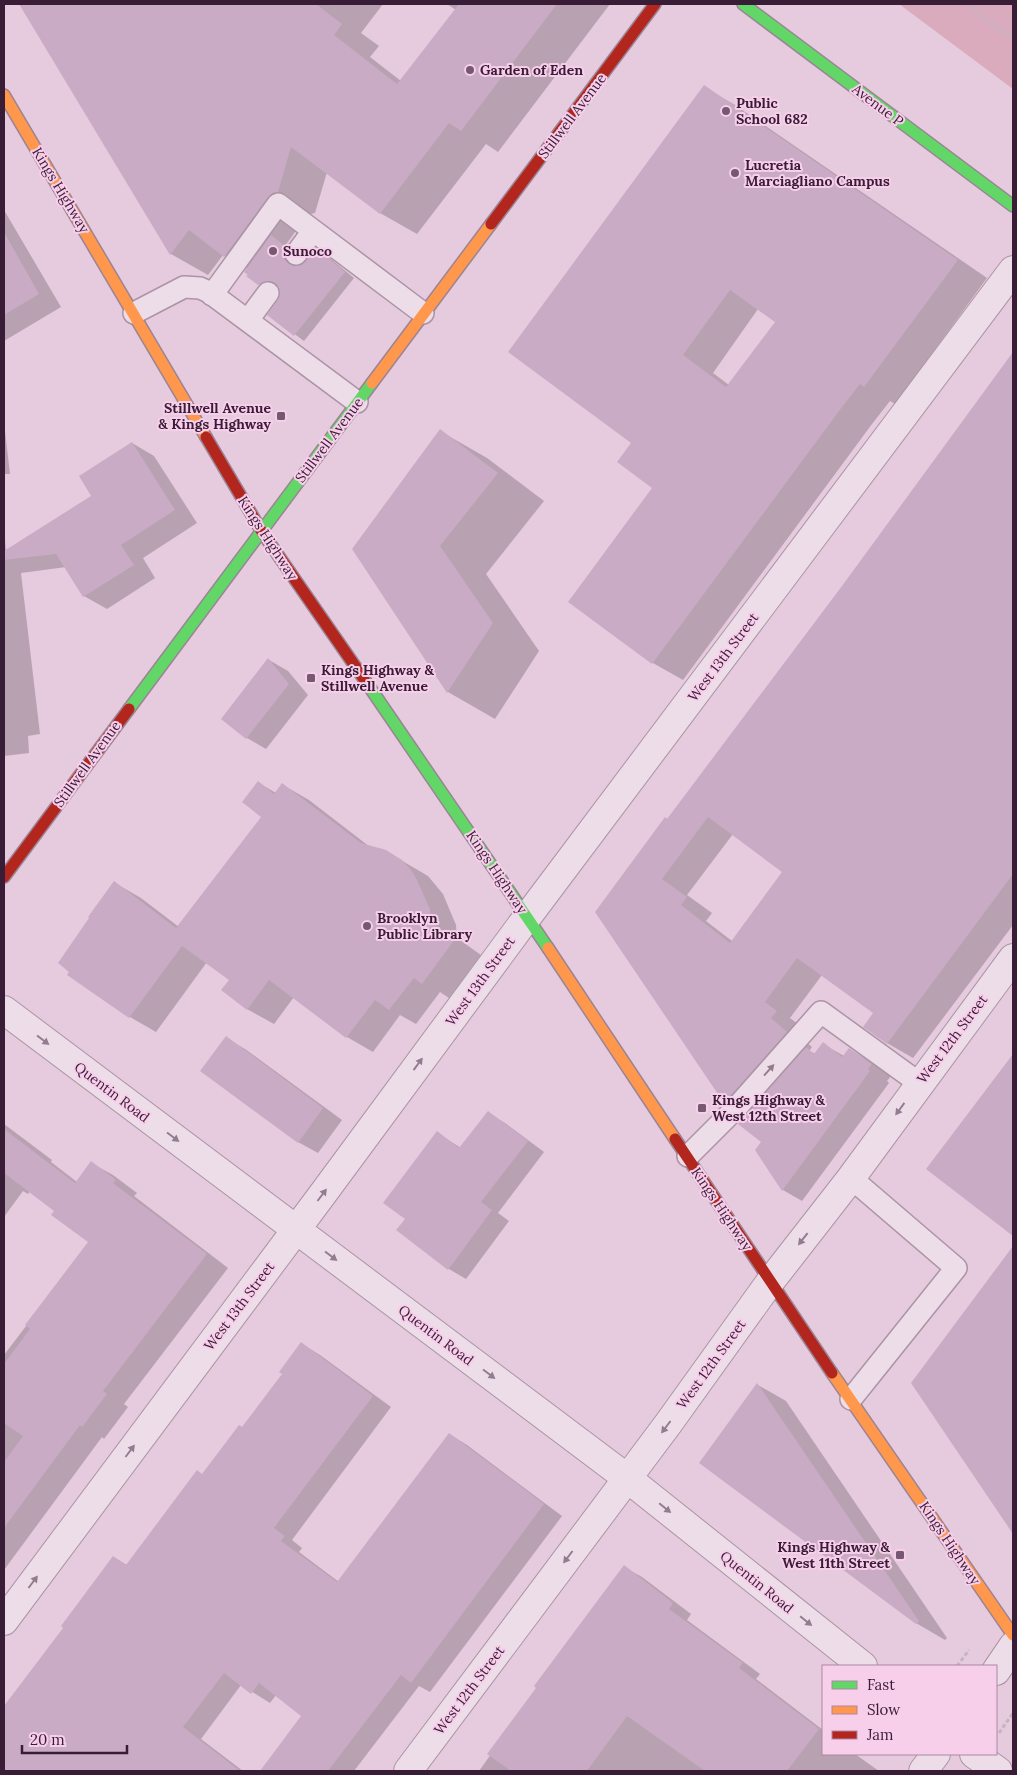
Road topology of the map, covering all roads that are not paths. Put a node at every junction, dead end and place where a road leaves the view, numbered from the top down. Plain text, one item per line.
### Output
1 (655, 4) edge
2 (743, 4) edge
3 (4, 95) edge
4 (1013, 206) edge
5 (313, 231) junction
6 (296, 254) dead end
7 (1013, 270) edge
8 (268, 293) dead end
9 (212, 295) junction
10 (134, 313) junction
11 (423, 313) junction
12 (248, 320) junction
13 (357, 402) junction
14 (262, 532) junction
15 (4, 877) edge
16 (528, 916) junction
17 (1013, 958) edge
18 (4, 1010) edge
19 (919, 1084) junction
20 (688, 1156) junction
21 (851, 1178) junction
22 (296, 1230) junction
23 (770, 1282) junction
24 (851, 1399) junction
25 (627, 1478) junction
26 (4, 1621) edge
27 (1013, 1635) edge
28 (1013, 1646) edge
29 (862, 1665) edge
30 (997, 1670) edge
31 (935, 1755) edge
32 (975, 1755) edge
33 (408, 1771) edge
34 (923, 1771) edge
35 (998, 1771) edge

1 - 11 street, Stillwell Avenue
2 - 4 street, Avenue P
3 - 10 street, Kings Highway
5 - 6 lane
5 - 9 lane
5 - 11 lane
7 - 16 street, West 13th Street
8 - 12 lane
9 - 10 lane
9 - 12 lane
10 - 14 street, Kings Highway
11 - 13 street, Stillwell Avenue
12 - 13 lane
13 - 14 street, Stillwell Avenue
14 - 15 street, Stillwell Avenue
14 - 16 street, Kings Highway
16 - 20 street, Kings Highway
22 -> 16 street, West 13th Street
17 - 19 street, West 12th Street
18 -> 22 street, Quentin Road
20 -> 19 lane
19 -> 21 street, West 12th Street
20 - 23 street, Kings Highway
21 -> 23 street, West 12th Street
21 - 24 lane
22 -> 25 street, Quentin Road
26 -> 22 street, West 13th Street
23 - 24 street, Kings Highway
23 -> 25 street, West 12th Street
24 - 27 street, Kings Highway
25 -> 29 street, Quentin Road
25 -> 33 street, West 12th Street
28 - 30 street
31 - 34 street
32 - 35 street

